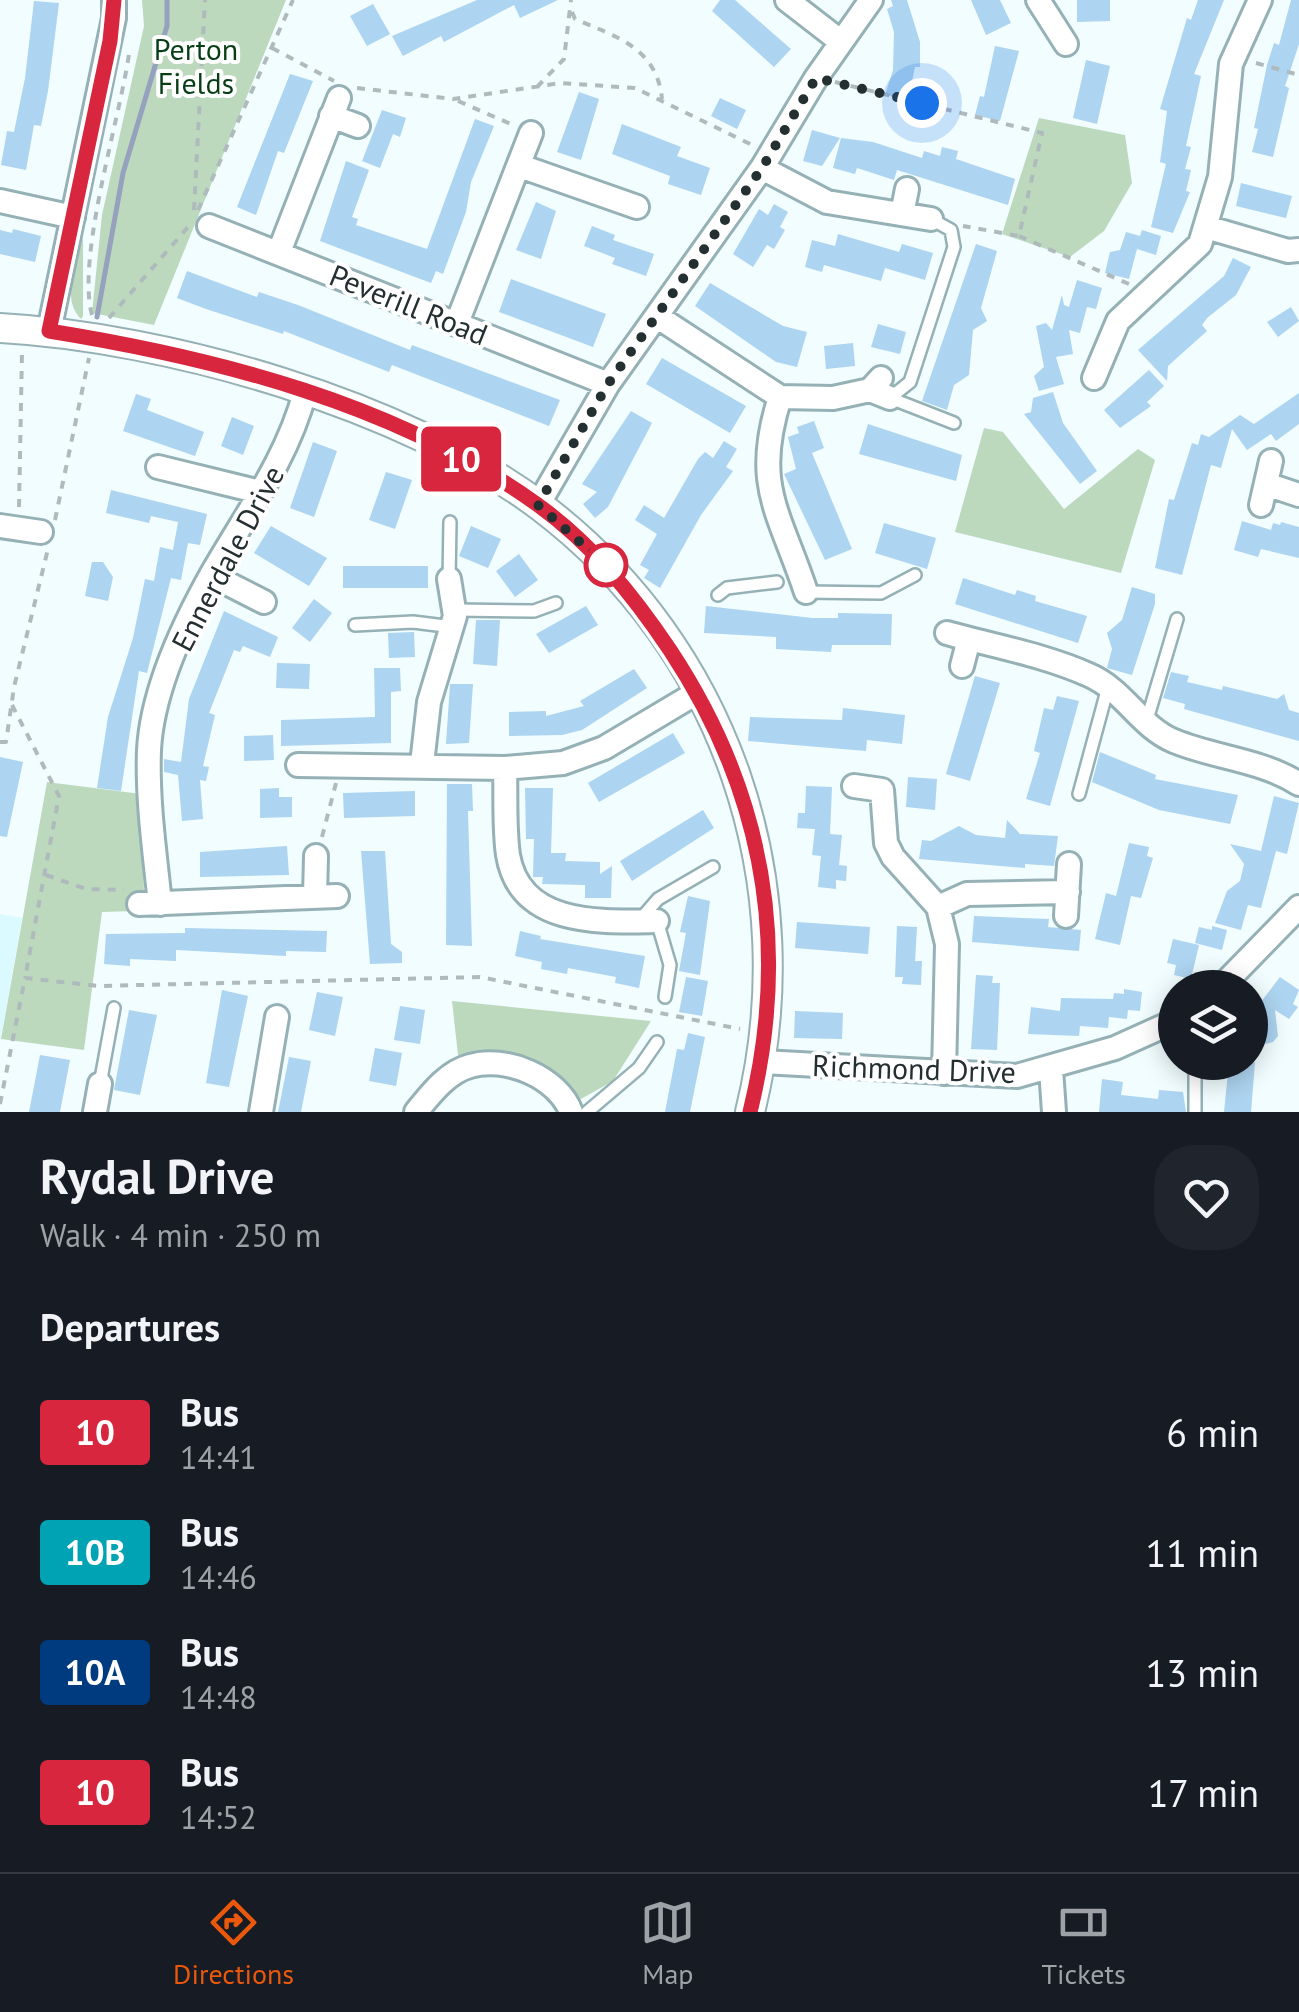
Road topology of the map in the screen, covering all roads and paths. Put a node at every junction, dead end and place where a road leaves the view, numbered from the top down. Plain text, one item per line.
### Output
1 (114, 0) edge
2 (204, 0) edge
3 (293, 0) edge
4 (571, 0) edge
5 (787, 0) edge
6 (871, 0) edge
7 (1038, 0) edge
8 (1260, 0) edge
9 (572, 12) junction
10 (1052, 38) dead end
11 (840, 41) junction
12 (272, 48) junction
13 (130, 49) dead end
14 (1234, 56) junction
15 (1299, 75) edge
16 (816, 78) junction
17 (537, 87) junction
18 (453, 100) junction
19 (662, 102) junction
20 (358, 126) dead end
21 (531, 133) joint
22 (766, 161) junction
23 (520, 166) junction
24 (907, 189) dead end
25 (0, 201) edge
26 (638, 207) dead end
27 (902, 214) junction
28 (73, 218) junction
29 (938, 221) junction
30 (202, 222) junction
31 (1206, 227) junction
32 (1018, 236) junction
33 (1299, 250) edge
34 (278, 252) junction
35 (1147, 292) junction
36 (658, 317) junction
37 (99, 320) dead end
38 (106, 322) dead end
39 (457, 323) junction
40 (0, 328) edge
41 (49, 331) junction
42 (22, 347) dead end
43 (1094, 378) dead end
44 (608, 384) junction
45 (881, 389) junction
46 (305, 392) junction
47 (780, 397) junction
48 (954, 423) dead end
49 (158, 467) dead end
50 (1267, 484) dead end
51 (1298, 491) edge
52 (260, 492) junction
53 (538, 505) junction
54 (450, 522) dead end
55 (20, 529) edge
56 (211, 575) junction
57 (915, 575) dead end
58 (449, 579) joint
59 (778, 582) joint
60 (803, 583) junction
61 (718, 595) dead end
62 (264, 602) dead end
63 (556, 604) dead end
64 (454, 619) junction
65 (1177, 619) dead end
66 (356, 625) dead end
67 (962, 666) dead end
68 (1108, 687) junction
69 (698, 692) junction
70 (12, 705) dead end
71 (1146, 724) junction
72 (422, 764) junction
73 (341, 765) junction
74 (298, 766) dead end
75 (505, 768) junction
76 (1299, 784) edge
77 (854, 786) dead end
78 (1079, 794) dead end
79 (316, 856) joint
80 (1069, 864) dead end
81 (713, 867) dead end
82 (44, 875) junction
83 (152, 898) junction
84 (1299, 907) edge
85 (938, 908) junction
86 (648, 921) junction
87 (1238, 970) edge
88 (25, 978) junction
89 (666, 997) dead end
90 (114, 1008) dead end
91 (281, 1032) dead end
92 (764, 1033) junction
93 (1158, 1033) edge
94 (657, 1042) dead end
95 (763, 1062) junction
96 (1051, 1069) junction
97 (944, 1074) junction
98 (1195, 1080) edge
99 (100, 1084) joint
100 (0, 1104) edge
101 (103, 1111) edge
102 (262, 1112) edge
103 (416, 1112) edge
104 (571, 1112) edge
105 (587, 1112) edge
106 (750, 1112) edge
107 (1054, 1112) edge
108 (1194, 1112) edge

1 - 28 street
2 - 30 path
3 - 12 path
4 - 9 path
5 - 11 street
6 - 11 street
7 - 10 street
8 - 14 street
9 - 17 path
9 - 19 path
11 - 16 street
12 - 18 path
12 - 30 path
13 - 37 path
14 - 15 path
14 - 31 street
16 - 22 street
16 - 32 path
17 - 18 path
17 - 19 path
18 - 21 path
19 - 22 path
20 - 34 street
21 - 23 street
22 - 27 street
22 - 36 street
23 - 26 street
23 - 39 street
24 - 27 street
25 - 28 street
27 - 29 street
28 - 41 street
29 - 32 path
29 - 45 lane
30 - 34 street, Peverill Road
30 - 38 path
31 - 33 street
31 - 35 street
32 - 35 path
34 - 39 street, Peverill Road
35 - 43 street
36 - 44 street
36 - 47 street
39 - 44 street, Peverill Road
40 - 41 street
41 - 46 street
42 - 55 path
44 - 53 street
45 - 47 street
45 - 48 lane
46 - 52 street, Ennerdale Drive
46 - 53 street
47 - 60 street
49 - 52 street
50 - 51 street
52 - 56 street, Ennerdale Drive
53 - 69 street
54 - 58 lane
56 - 62 street
56 - 83 street, Ennerdale Drive
57 - 60 lane
58 - 64 street
59 - 60 street
59 - 61 lane
63 - 64 lane
64 - 66 lane
64 - 72 street
65 - 71 lane
67 - 68 street
68 - 71 street
68 - 78 lane
69 - 75 street
69 - 92 street
70 - 82 path
71 - 76 street
72 - 73 street
72 - 75 street
73 - 74 street
73 - 79 path
75 - 86 street
77 - 85 street
79 - 83 street
80 - 85 street
81 - 86 lane
82 - 83 path
82 - 88 path
84 - 87 street
85 - 97 street
86 - 89 lane
88 - 92 path
88 - 100 path
90 - 99 lane
91 - 102 street
92 - 95 street
93 - 96 street, Richmond Drive
94 - 105 lane
95 - 97 street, Richmond Drive
95 - 106 street
96 - 97 street, Richmond Drive
96 - 107 street
98 - 108 lane
99 - 101 street
103 - 104 street

